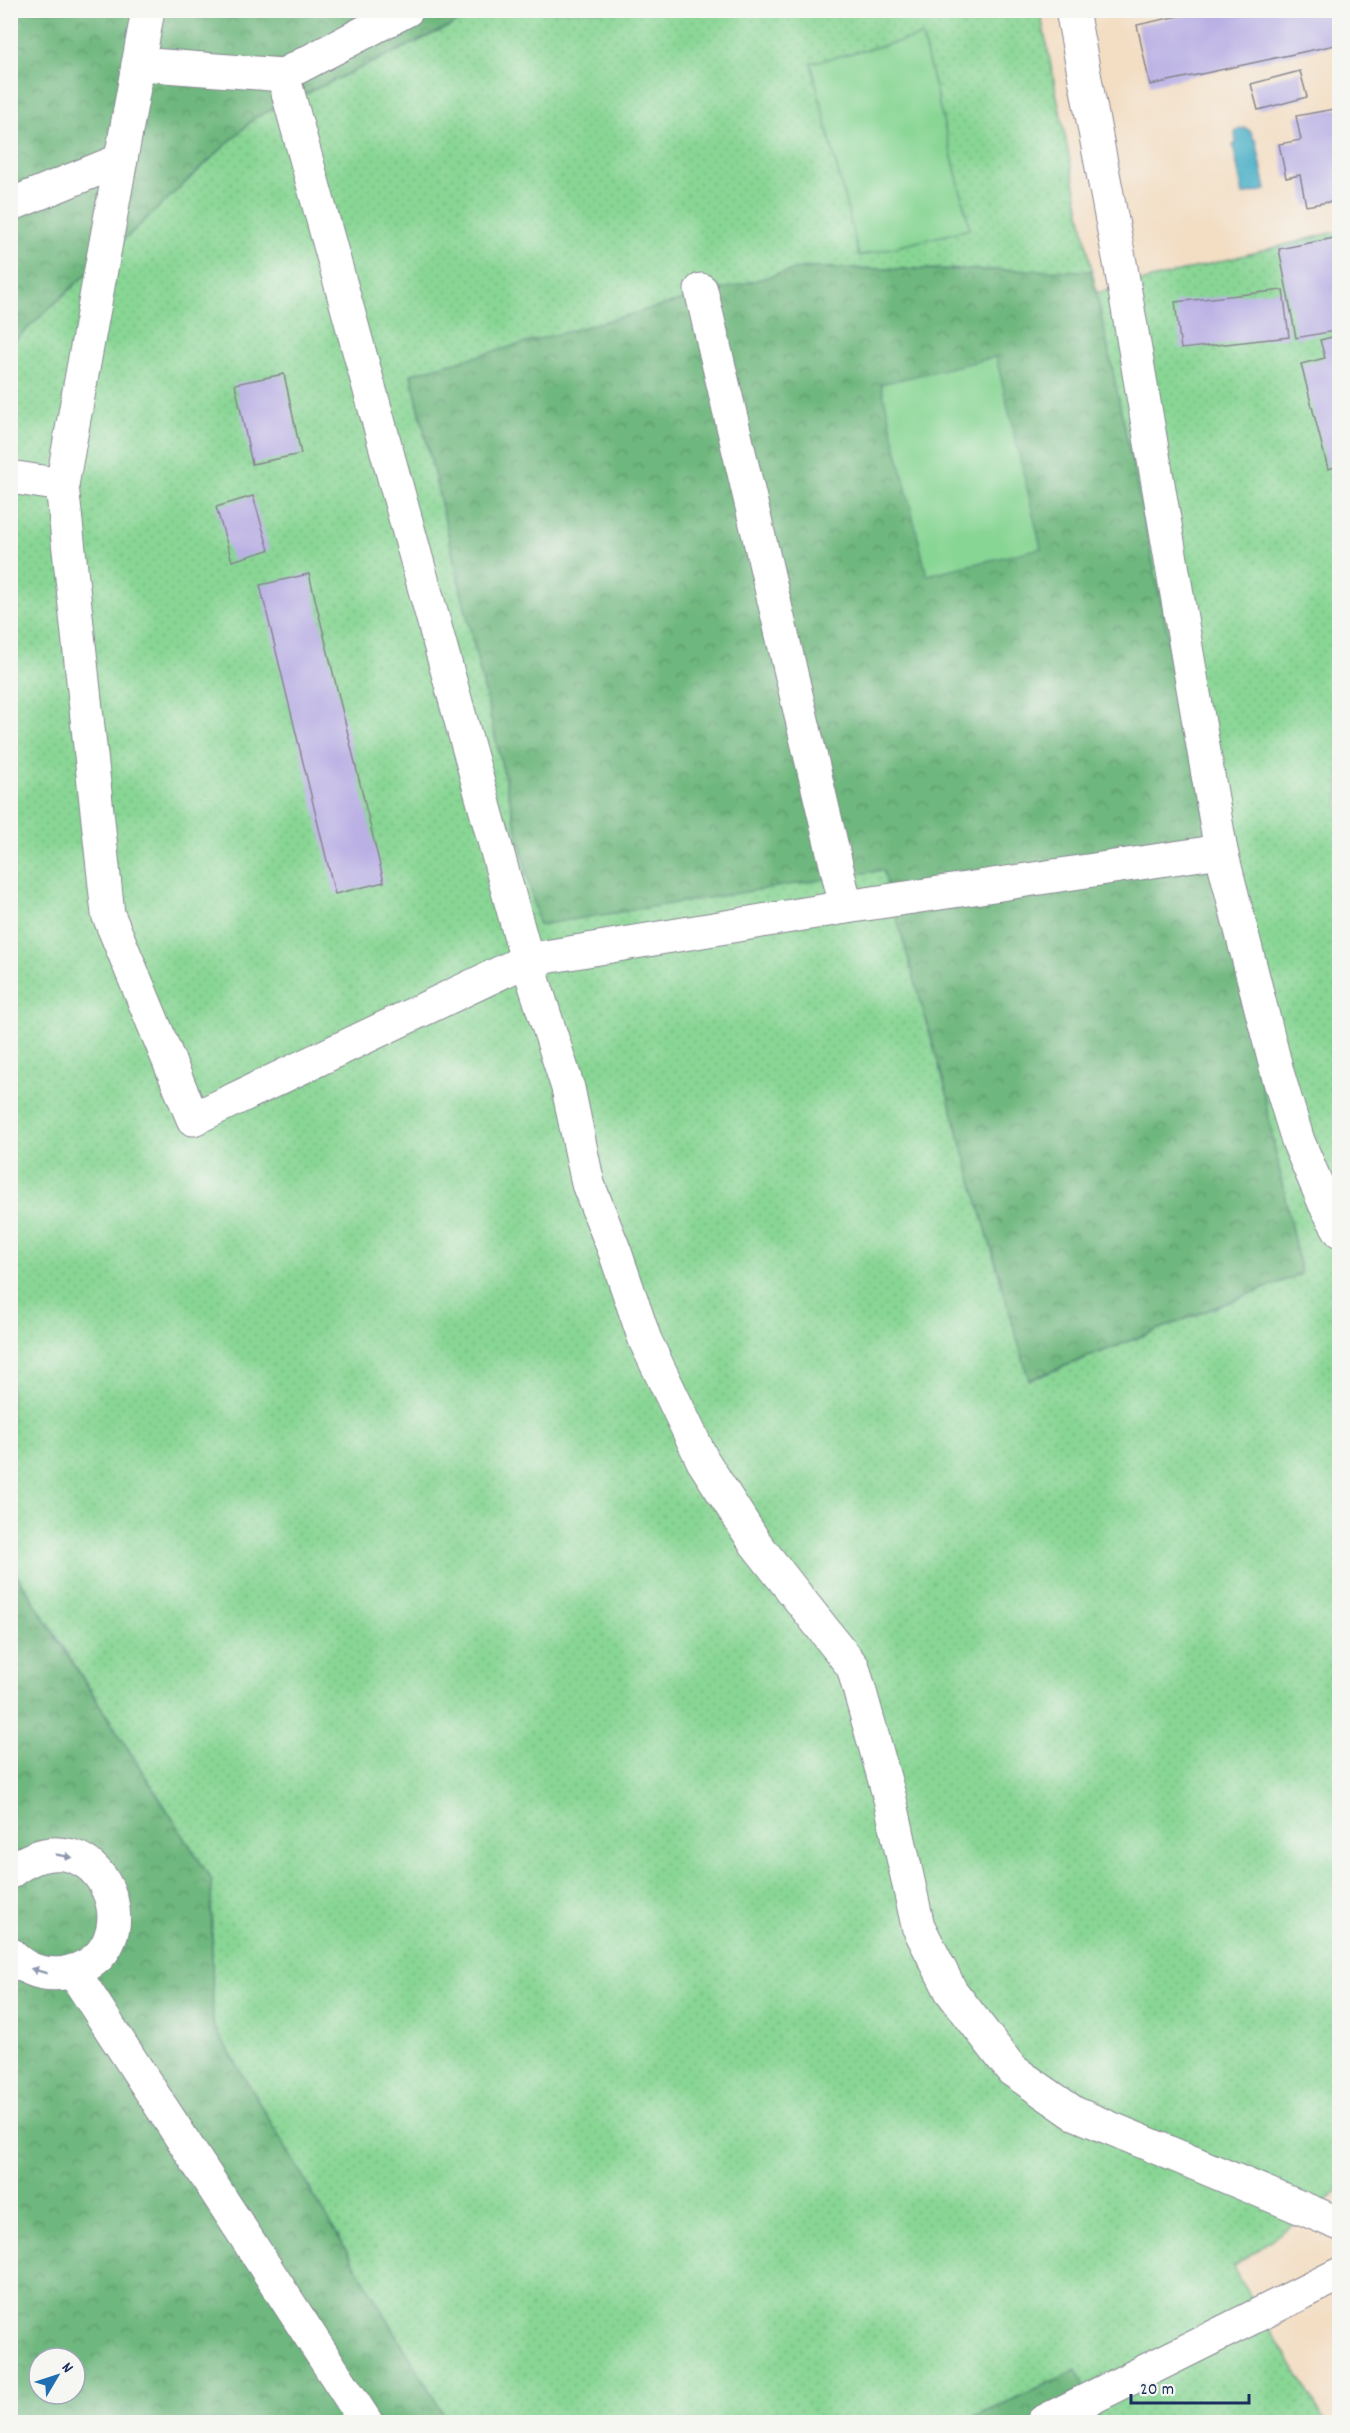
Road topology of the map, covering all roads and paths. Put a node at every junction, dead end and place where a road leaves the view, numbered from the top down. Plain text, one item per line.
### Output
1 (148, 10) edge
2 (407, 10) edge
3 (1072, 10) edge
4 (138, 64) junction
5 (283, 75) junction
6 (121, 160) junction
7 (10, 205) edge
8 (701, 290) dead end
9 (10, 477) edge
10 (62, 485) junction
11 (1221, 851) junction
12 (846, 907) junction
13 (527, 960) junction
14 (1340, 1231) edge
15 (10, 1872) edge
16 (10, 1954) edge
17 (74, 1971) junction
18 (1340, 2224) edge
19 (1340, 2274) edge
20 (366, 2422) edge
21 (1042, 2422) edge

1 - 4 street
2 - 5 street
3 - 11 street
4 - 5 street
4 - 6 street
5 - 13 street
6 - 7 street
6 - 10 street
8 - 12 street
9 - 10 street
10 - 13 street
11 - 12 street
11 - 14 street
12 - 13 street
13 - 18 street
15 -> 17 street
17 -> 16 street
17 - 20 street
19 - 21 street

